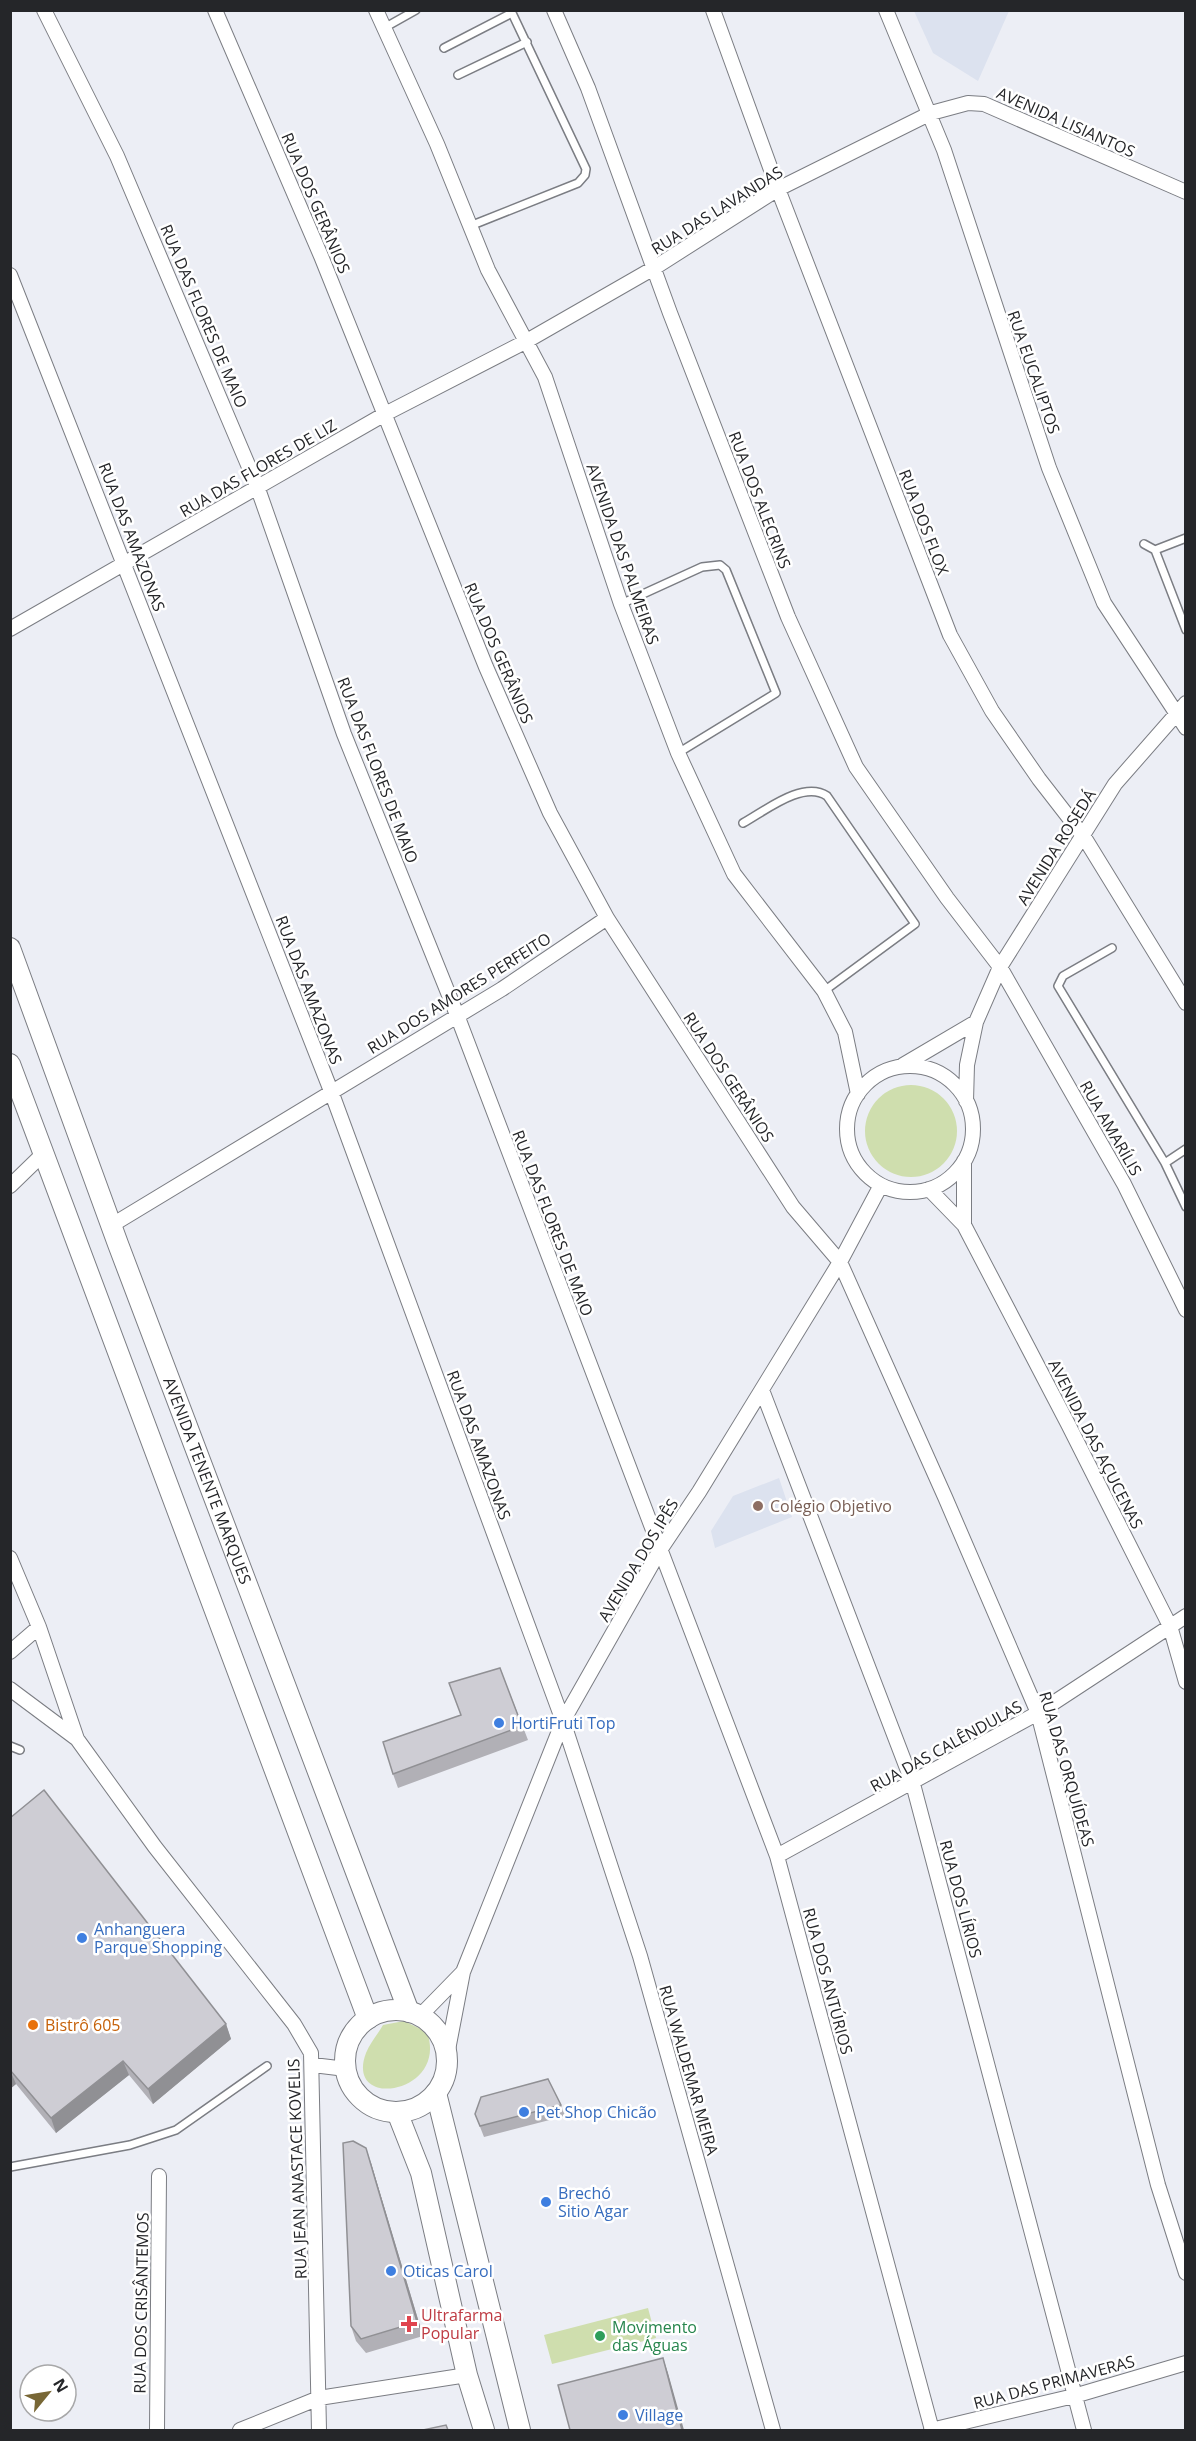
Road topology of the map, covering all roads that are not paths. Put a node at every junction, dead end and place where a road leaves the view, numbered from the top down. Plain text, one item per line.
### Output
1 (44, 10) edge
2 (215, 10) edge
3 (376, 10) edge
4 (416, 10) edge
5 (554, 10) edge
6 (713, 10) edge
7 (886, 10) edge
8 (384, 28) junction
9 (527, 42) junction
10 (444, 48) dead end
11 (458, 75) dead end
12 (931, 113) junction
13 (778, 189) junction
14 (1185, 192) edge
15 (470, 226) junction
16 (654, 268) junction
17 (10, 275) edge
18 (525, 342) junction
19 (385, 414) junction
20 (257, 486) junction
21 (1185, 538) edge
22 (1144, 544) dead end
23 (1155, 550) junction
24 (124, 564) junction
25 (621, 604) junction
26 (10, 629) edge
27 (1185, 630) edge
28 (1181, 708) edge
29 (1185, 729) edge
30 (678, 753) junction
31 (743, 823) dead end
32 (1084, 837) junction
33 (607, 918) junction
34 (10, 948) edge
35 (1112, 948) dead end
36 (1000, 967) junction
37 (824, 991) junction
38 (1185, 1003) edge
39 (457, 1015) junction
40 (976, 1022) junction
41 (10, 1064) edge
42 (899, 1067) junction
43 (330, 1091) junction
44 (858, 1094) junction
45 (966, 1101) junction
46 (1185, 1149) edge
47 (43, 1154) junction
48 (964, 1161) junction
49 (1165, 1163) junction
50 (881, 1185) junction
51 (10, 1186) edge
52 (928, 1189) junction
53 (1185, 1207) edge
54 (111, 1225) junction
55 (964, 1225) junction
56 (840, 1262) junction
57 (1185, 1310) edge
58 (762, 1390) junction
59 (660, 1550) junction
60 (10, 1558) edge
61 (1185, 1616) edge
62 (1170, 1626) junction
63 (39, 1627) junction
64 (10, 1652) edge
65 (1185, 1682) edge
66 (10, 1689) edge
67 (1038, 1713) junction
68 (563, 1721) junction
69 (77, 1739) junction
70 (10, 1746) edge
71 (20, 1750) dead end
72 (914, 1784) junction
73 (777, 1856) junction
74 (463, 1971) junction
75 (414, 2014) junction
76 (368, 2019) junction
77 (447, 2055) junction
78 (313, 2065) junction
79 (267, 2066) dead end
80 (346, 2069) junction
81 (436, 2093) junction
82 (397, 2112) junction
83 (10, 2166) edge
84 (159, 2176) dead end
85 (1185, 2273) edge
86 (1185, 2363) edge
87 (467, 2375) junction
88 (1074, 2396) junction
89 (320, 2398) junction
90 (157, 2430) edge
91 (240, 2430) edge
92 (319, 2430) edge
93 (484, 2430) edge
94 (520, 2430) edge
95 (773, 2430) edge
96 (931, 2430) edge
97 (1084, 2430) edge

1 - 20 street, RUA DAS FLORES DE MAIO
2 - 19 street, RUA DOS GERÂNIOS
3 - 8 street, AVENIDA DAS PALMEIRAS
4 - 8 lane
5 - 16 street, RUA DOS ALECRINS
6 - 13 street, RUA DOS FLOX
7 - 12 street, RUA EUCALIPTOS
8 - 15 street, AVENIDA DAS PALMEIRAS
9 - 10 lane
9 - 11 lane
9 - 15 lane
12 - 13 street, RUA DAS LAVANDAS
12 - 14 street, AVENIDA LISIANTOS
12 - 28 street, RUA EUCALIPTOS
13 - 16 street, RUA DAS LAVANDAS
13 - 32 street, RUA DOS FLOX
15 - 18 street, AVENIDA DAS PALMEIRAS
16 - 18 street, RUA DAS LAVANDAS
16 - 36 street, RUA DOS ALECRINS
17 - 24 street, RUA DAS AMAZONAS
18 - 19 street, RUA DAS FLORES DE LIZ
18 - 25 street, AVENIDA DAS PALMEIRAS
19 - 20 street, RUA DAS FLORES DE LIZ
19 - 33 street, RUA DOS GERÂNIOS
20 - 24 street, RUA DAS FLORES DE LIZ
20 - 39 street, RUA DAS FLORES DE MAIO
21 - 23 lane
22 - 23 lane
23 - 27 lane
24 - 26 street, RUA DAS FLORES DE LIZ
24 - 43 street, RUA DAS AMAZONAS
25 - 30 street, AVENIDA DAS PALMEIRAS
25 - 30 lane
28 - 29 street, RUA EUCALIPTOS
28 - 32 street, AVENIDA ROSEDÁ
30 - 37 street, AVENIDA DAS PALMEIRAS
31 - 37 lane
32 - 36 street, AVENIDA ROSEDÁ
32 - 38 street, RUA DOS FLOX
33 - 39 street, RUA DOS AMORES PERFEITO
33 - 56 street, RUA DOS GERÂNIOS
34 - 54 main road, AVENIDA TENENTE MARQUES
35 - 49 lane
36 - 40 street, AVENIDA ROSEDÁ
36 - 57 street, RUA AMARÍLIS
37 - 44 street, AVENIDA DAS PALMEIRAS
39 - 43 street, RUA DOS AMORES PERFEITO
39 - 59 street, RUA DAS FLORES DE MAIO
40 - 42 street
40 - 45 street, AVENIDA ROSEDÁ
41 - 47 main road
42 - 44 street
42 - 45 street
43 - 54 street, RUA DOS AMORES PERFEITO
43 - 68 street, RUA DAS AMAZONAS
44 - 50 street
45 - 48 street
46 - 49 lane
47 - 51 street
47 - 76 main road
48 - 52 street
48 - 55 street, AVENIDA DAS AÇUCENAS
49 - 53 lane
50 - 52 street
50 - 56 street, AVENIDA DOS IPÊS
52 - 55 street, AVENIDA DAS AÇUCENAS
54 - 75 main road, AVENIDA TENENTE MARQUES
55 - 62 street, AVENIDA DAS AÇUCENAS
56 - 58 street, AVENIDA DOS IPÊS
56 - 67 street, RUA DAS ORQUÍDEAS
58 - 59 street, AVENIDA DOS IPÊS
58 - 72 street, RUA DOS LÍRIOS
59 - 68 street, AVENIDA DOS IPÊS
59 - 73 street, RUA DOS ANTÚRIOS
60 - 63 street
61 - 62 street, RUA DAS CALÊNDULAS
62 - 65 street, AVENIDA DAS AÇUCENAS
62 - 67 street, RUA DAS CALÊNDULAS
63 - 64 street
63 - 69 street
66 - 69 street, RUA JEAN ANASTACE KOVELIS
67 - 72 street, RUA DAS CALÊNDULAS
67 - 85 street, RUA DAS ORQUÍDEAS
68 - 74 street, AVENIDA DOS IPÊS
68 - 95 street, RUA WALDEMAR MEIRA
69 - 78 street, RUA JEAN ANASTACE KOVELIS
70 - 71 lane
72 - 73 street, RUA DAS CALÊNDULAS
72 - 88 street, RUA DOS LÍRIOS
73 - 96 street, RUA DOS ANTÚRIOS
74 - 75 street, AVENIDA DOS IPÊS
74 - 77 street, AVENIDA DOS IPÊS
75 - 76 main road
75 - 77 main road, AVENIDA TENENTE MARQUES
76 - 80 main road
77 - 81 main road
78 - 80 street
78 - 89 street, RUA JEAN ANASTACE KOVELIS
79 - 83 lane
80 - 82 main road
81 - 82 main road
81 - 94 main road
82 - 87 main road
84 - 90 street, RUA DOS CRISÂNTEMOS
86 - 88 street, RUA DAS PRIMAVERAS
87 - 89 street
87 - 93 main road
88 - 96 street, RUA DAS PRIMAVERAS
88 - 97 street, RUA DOS LÍRIOS
89 - 91 street
89 - 92 street, RUA JEAN ANASTACE KOVELIS

